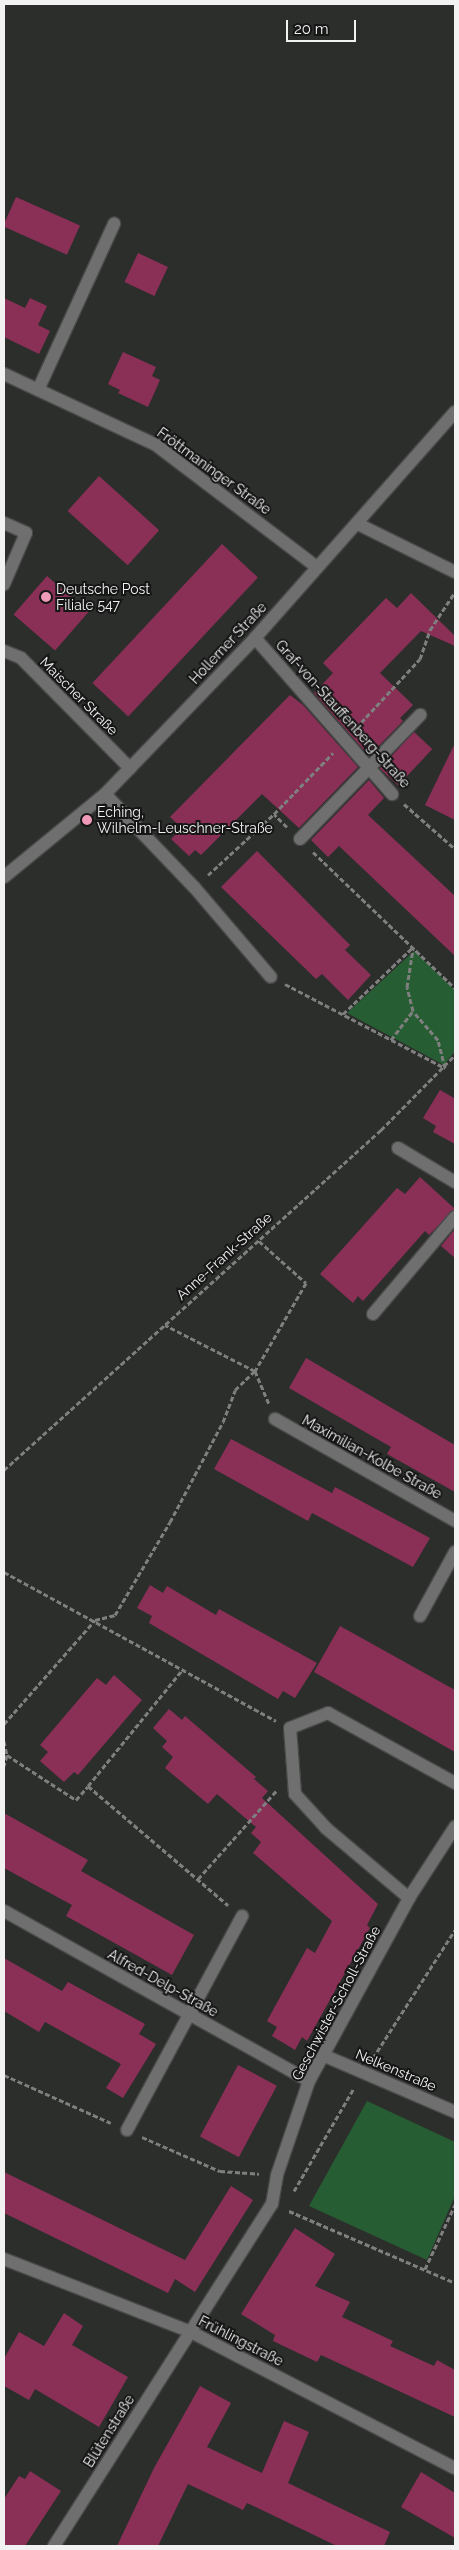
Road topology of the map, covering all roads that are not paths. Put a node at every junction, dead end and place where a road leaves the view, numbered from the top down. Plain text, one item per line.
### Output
1 (114, 224) dead end
2 (4, 374) edge
3 (38, 390) junction
4 (455, 412) edge
5 (4, 524) edge
6 (358, 524) junction
7 (317, 567) junction
8 (455, 572) edge
9 (4, 584) edge
10 (255, 638) junction
11 (4, 651) edge
12 (420, 716) dead end
13 (370, 767) junction
14 (130, 768) junction
15 (105, 794) junction
16 (392, 794) road end
17 (300, 839) dead end
18 (4, 877) edge
19 (271, 977) road end
20 (398, 1148) dead end
21 (455, 1182) edge
22 (455, 1217) edge
23 (373, 1314) dead end
24 (275, 1419) road end
25 (455, 1521) edge
26 (455, 1552) edge
27 (420, 1616) dead end
28 (455, 1783) edge
29 (455, 1827) edge
30 (409, 1898) junction
31 (4, 1912) edge
32 (242, 1916) road end
33 (188, 2014) junction
34 (325, 2056) junction
35 (309, 2081) junction
36 (455, 2112) edge
37 (127, 2130) dead end
38 (4, 2260) edge
39 (189, 2331) junction
40 (455, 2468) edge
41 (54, 2546) edge

1 - 3 street
2 - 3 street, Fröttmaninger Straße
3 - 7 street, Fröttmaninger Straße
4 - 6 street, Hollerner Straße
5 - 9 street
6 - 7 street, Hollerner Straße
6 - 8 street
7 - 10 street, Hollerner Straße
10 - 13 street, Graf-von-Stauffenberg-Straße
10 - 14 street, Hollerner Straße
11 - 14 street, Maischer Straße
12 - 13 street
13 - 16 street, Graf-von-Stauffenberg-Straße
13 - 17 street
14 - 15 street, Hollerner Straße
15 - 18 street, Hollerner Straße
15 - 19 street
20 - 21 street
22 - 23 street
24 - 25 street, Maximilian-Kolbe Straße
26 - 27 street
28 - 30 street
29 - 30 street, Geschwister-Scholl-Straße
30 - 34 street, Geschwister-Scholl-Straße
31 - 33 street, Alfred-Delp-Straße
32 - 33 street
33 - 35 street, Alfred-Delp-Straße
33 - 37 street
34 - 35 street, Geschwister-Scholl-Straße
34 - 36 street, Nelkenstraße
35 - 39 street, Geschwister-Scholl-Straße
38 - 39 street, Frühlingstraße
39 - 40 street, Frühlingstraße
39 - 41 street, Blütenstraße

